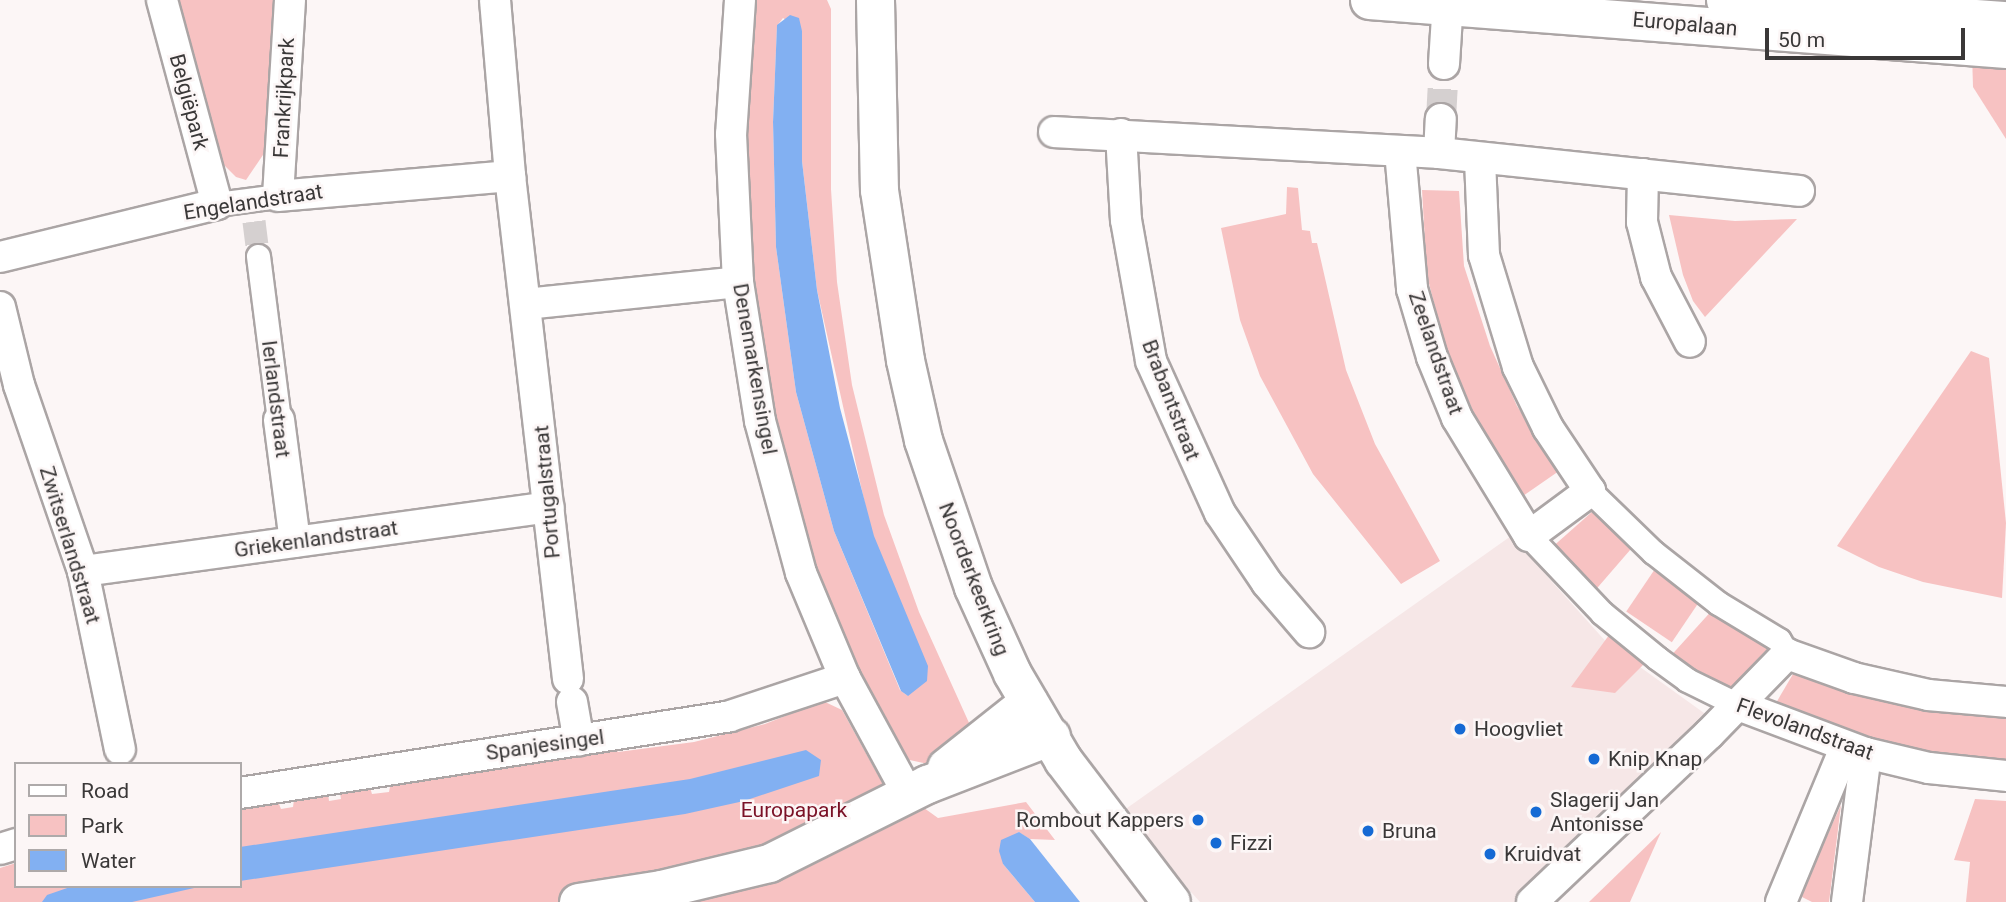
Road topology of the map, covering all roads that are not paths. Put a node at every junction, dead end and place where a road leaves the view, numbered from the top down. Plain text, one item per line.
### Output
1 (162, 0) edge
2 (290, 0) edge
3 (495, 0) edge
4 (740, 0) edge
5 (875, 0) edge
6 (900, 0) edge
7 (1369, 0) edge
8 (1725, 0) edge
9 (1447, 3) edge
10 (2006, 20) edge
11 (2006, 49) edge
12 (1444, 64) tunnel mouth
13 (1441, 119) tunnel mouth
14 (1054, 132) dead end
15 (1121, 134) junction
16 (1400, 151) junction
17 (1439, 153) junction
18 (1480, 159) junction
19 (1643, 174) junction
20 (510, 176) junction
21 (1799, 191) dead end
22 (216, 204) junction
23 (261, 206) junction
24 (886, 211) junction
25 (258, 256) tunnel mouth
26 (0, 257) edge
27 (738, 282) junction
28 (526, 304) junction
29 (0, 307) edge
30 (1689, 342) dead end
31 (10, 388) edge
32 (279, 420) joint
33 (1590, 491) junction
34 (549, 507) junction
35 (1529, 536) junction
36 (295, 542) junction
37 (83, 572) junction
38 (1309, 632) dead end
39 (1787, 653) junction
40 (1657, 658) joint
41 (845, 678) junction
42 (1028, 702) junction
43 (2006, 702) edge
44 (1738, 705) junction
45 (1051, 736) junction
46 (579, 740) junction
47 (120, 749) dead end
48 (1856, 750) junction
49 (2006, 776) edge
50 (917, 789) junction
51 (242, 793) edge
52 (578, 902) edge
53 (1171, 902) edge
54 (1532, 902) edge
55 (1781, 902) edge
56 (1847, 902) edge

1 - 22 street, Belgiëpark
2 - 23 street, Frankrijkpark
3 - 20 street, Portugalstraat
4 - 27 street, Denemarkensingel
5 - 24 street, Noorderkeerkring
6 - 24 street, Noorderkeerkring
7 - 9 street, Europalaan
8 - 10 street, Europalaan
9 - 11 street, Europalaan
9 - 12 street
13 - 17 street
14 - 15 street
15 - 16 street
15 - 38 street, Brabantstraat
16 - 17 street
16 - 35 street, Zeelandstraat
17 - 18 street
18 - 19 street
18 - 33 street
19 - 21 street
19 - 30 street
20 - 23 street, Engelandstraat
20 - 28 street, Portugalstraat
22 - 23 street, Engelandstraat
22 - 26 street, Engelandstraat
24 - 42 street, Noorderkeerkring
25 - 32 street, Ierlandstraat
27 - 28 street
27 - 41 street, Denemarkensingel
28 - 34 street, Portugalstraat
29 - 31 street, Zwitserlandstraat
31 - 37 street, Zwitserlandstraat
32 - 36 street, Ierlandstraat
33 - 35 street
33 - 39 street
34 - 36 street, Griekenlandstraat
34 - 46 street, Portugalstraat
35 - 40 street, Zeelandstraat
36 - 37 street, Griekenlandstraat
37 - 47 street, Zwitserlandstraat
39 - 43 street
39 - 44 street
40 - 44 street, Flevolandstraat
41 - 46 street, Spanjesingel
41 - 50 street, Denemarkensingel
42 - 45 street, Noorderkeerkring
42 - 50 street
44 - 48 street, Flevolandstraat
44 - 54 street
45 - 50 street
45 - 53 street, Noorderkeerkring
46 - 51 street, Spanjesingel
48 - 49 street, Flevolandstraat
48 - 55 street
48 - 56 street
50 - 52 street

